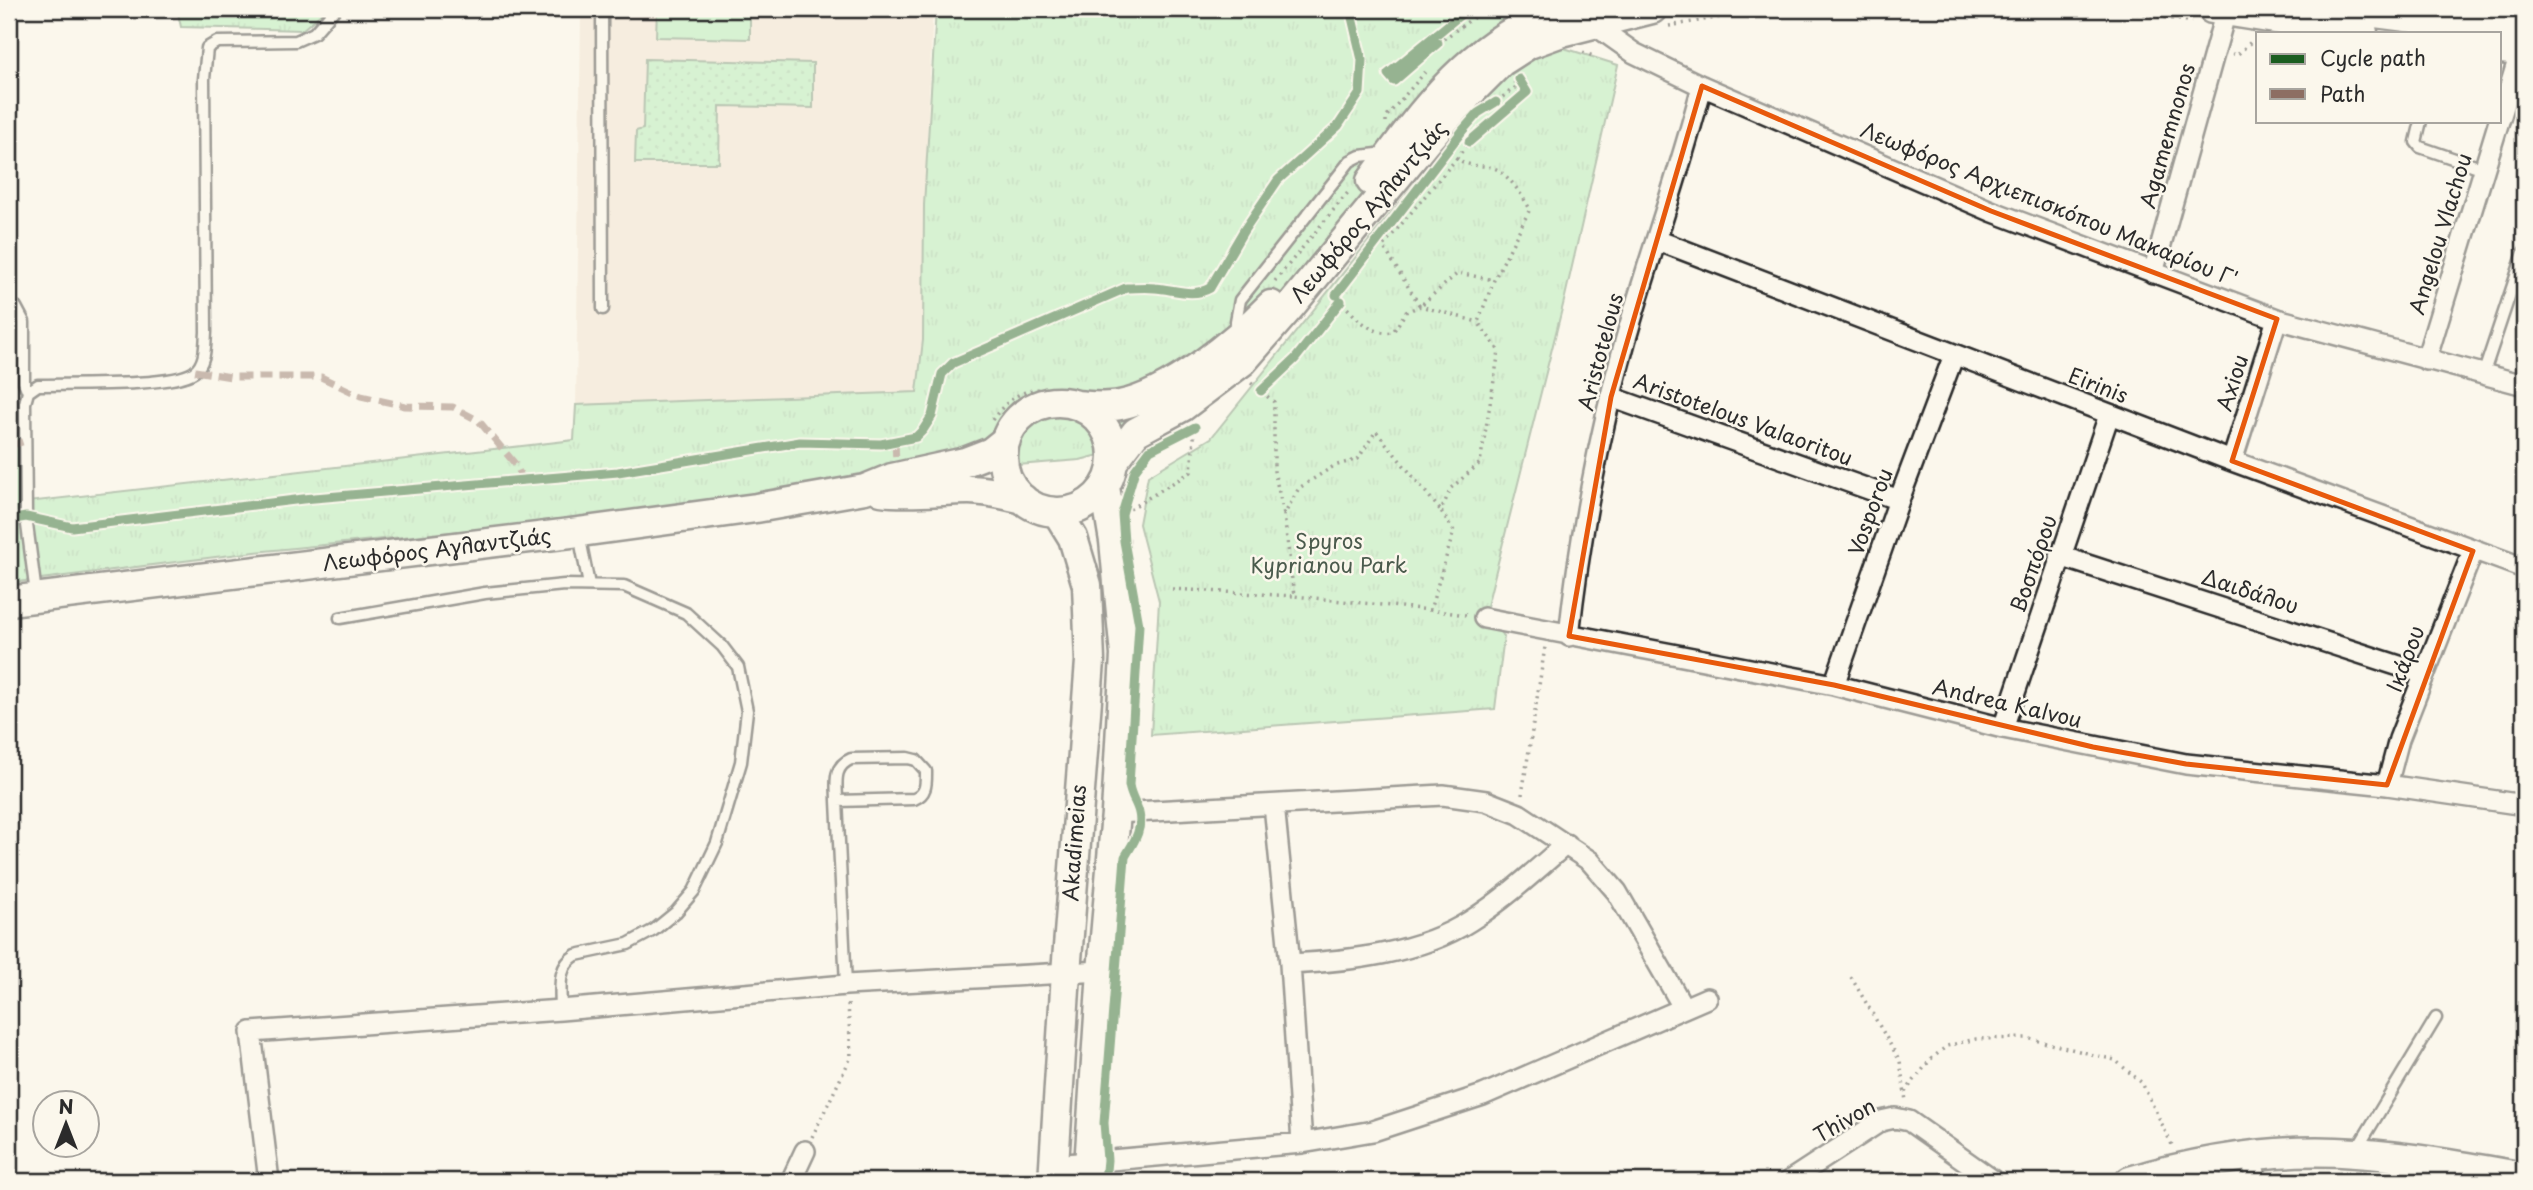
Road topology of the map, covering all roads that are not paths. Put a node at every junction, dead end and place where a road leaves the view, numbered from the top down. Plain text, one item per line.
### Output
1 (335, 9) edge
2 (602, 9) edge
3 (1563, 9) edge
4 (2344, 9) edge
5 (2212, 14) edge
6 (1588, 16) edge
7 (1655, 18) edge
8 (2354, 32) edge
9 (2455, 32) edge
10 (2517, 45) edge
11 (1702, 86) junction
12 (2502, 108) edge
13 (2421, 122) edge
14 (2498, 122) edge
15 (2484, 169) junction
16 (1657, 240) junction
17 (2524, 252) edge
18 (2153, 273) junction
19 (9, 304) edge
20 (603, 309) dead end
21 (2277, 319) junction
22 (1954, 355) junction
23 (2426, 360) junction
24 (2483, 375) junction
25 (2524, 385) edge
26 (28, 392) junction
27 (1072, 396) junction
28 (1611, 397) junction
29 (2109, 415) junction
30 (996, 434) junction
31 (2232, 461) junction
32 (1115, 484) junction
33 (865, 489) junction
34 (1023, 499) junction
35 (1899, 500) junction
36 (1057, 512) junction
37 (579, 532) junction
38 (2473, 551) junction
39 (2060, 556) junction
40 (2524, 568) edge
41 (589, 585) junction
42 (36, 598) junction
43 (9, 601) edge
44 (340, 618) dead end
45 (1484, 618) road end
46 (1569, 636) junction
47 (2424, 674) junction
48 (1834, 685) junction
49 (2003, 728) junction
50 (2386, 785) junction
51 (837, 802) junction
52 (1274, 805) junction
53 (2524, 805) edge
54 (1116, 813) junction
55 (1566, 844) junction
56 (1290, 964) junction
57 (1102, 971) junction
58 (1066, 973) junction
59 (846, 985) junction
60 (1707, 998) dead end
61 (1683, 1007) junction
62 (561, 1010) junction
63 (2436, 1018) dead end
64 (1302, 1143) junction
65 (805, 1151) road end
66 (2354, 1153) junction
67 (2254, 1169) edge
68 (1089, 1172) edge
69 (1054, 1173) edge
70 (2524, 1177) edge
71 (269, 1181) edge
72 (791, 1181) edge
73 (1789, 1181) edge
74 (1994, 1181) edge
75 (2130, 1181) edge

1 - 26 lane
2 - 20 lane
3 - 27 main road, Λεωφόρος Αγλαντζιάς
4 - 9 main road
5 - 8 main road
5 - 18 street, Agamemnonos
6 - 7 main road, Λεωφόρος Αγλαντζιάς
6 - 11 street, Λεωφόρος Αρχιεπισκόπου Μακαρίου Γ'
6 - 32 main road, Λεωφόρος Αγλαντζιάς
10 - 12 street, Angelou Vlachou
11 - 16 street, Aristotelous
11 - 18 street, Λεωφόρος Αρχιεπισκόπου Μακαρίου Γ'
13 - 15 lane
14 - 15 street, Angelou Vlachou
15 - 23 street, Angelou Vlachou
16 - 22 street, Eirinis
16 - 28 street, Aristotelous
17 - 24 lane
18 - 21 street, Λεωφόρος Αρχιεπισκόπου Μακαρίου Γ'
19 - 26 lane
21 - 23 street, Λεωφόρος Αρχιεπισκόπου Μακαρίου Γ'
21 - 31 street, Axiou
22 - 29 street, Eirinis
22 - 35 street, Vosporou
23 - 24 street, Λεωφόρος Αρχιεπισκόπου Μακαρίου Γ'
24 - 25 street, Λεωφόρος Αρχιεπισκόπου Μακαρίου Γ'
26 - 42 lane
27 - 30 main road
27 - 32 main road
28 - 35 street, Aristotelous Valaoritou
28 - 46 street, Aristotelous
29 - 31 street, Eirinis
29 - 39 street, Βοσπόρου
30 - 33 main road, Λεωφόρος Αγλαντζιάς
30 - 34 main road
31 - 38 street, Eirinis
32 - 36 main road
32 - 54 main road, Akadimeias
33 - 34 main road, Λεωφόρος Αγλαντζιάς
33 - 37 main road, Λεωφόρος Αγλαντζιάς
34 - 36 main road
35 - 48 street, Vosporou
36 - 58 main road, Akadimeias
37 - 41 lane
37 - 42 main road, Λεωφόρος Αγλαντζιάς
38 - 40 street, Eirinis
38 - 47 street, Ικάρου
39 - 47 street, Δαιδάλου
39 - 49 street, Βοσπόρου
41 - 44 lane
41 - 62 lane
42 - 43 main road, Λεωφόρος Αγλαντζιάς
45 - 46 street, Andrea Kalvou
46 - 48 street, Andrea Kalvou
47 - 50 street, Ικάρου
48 - 49 street, Andrea Kalvou
49 - 50 street, Andrea Kalvou
50 - 53 street, Andrea Kalvou
51 - 51 lane
51 - 59 lane
52 - 54 street
52 - 55 street
52 - 56 street
54 - 57 main road, Akadimeias
55 - 56 street
55 - 61 street
56 - 64 street
57 - 58 street
57 - 68 main road, Akadimeias
58 - 59 street
58 - 69 main road, Akadimeias
59 - 62 street
60 - 61 street
61 - 64 street
62 - 71 street
63 - 66 lane
64 - 68 street
65 - 72 street
66 - 67 main road
66 - 70 main road
67 - 75 main road
68 - 69 street
73 - 74 street, Thivon

